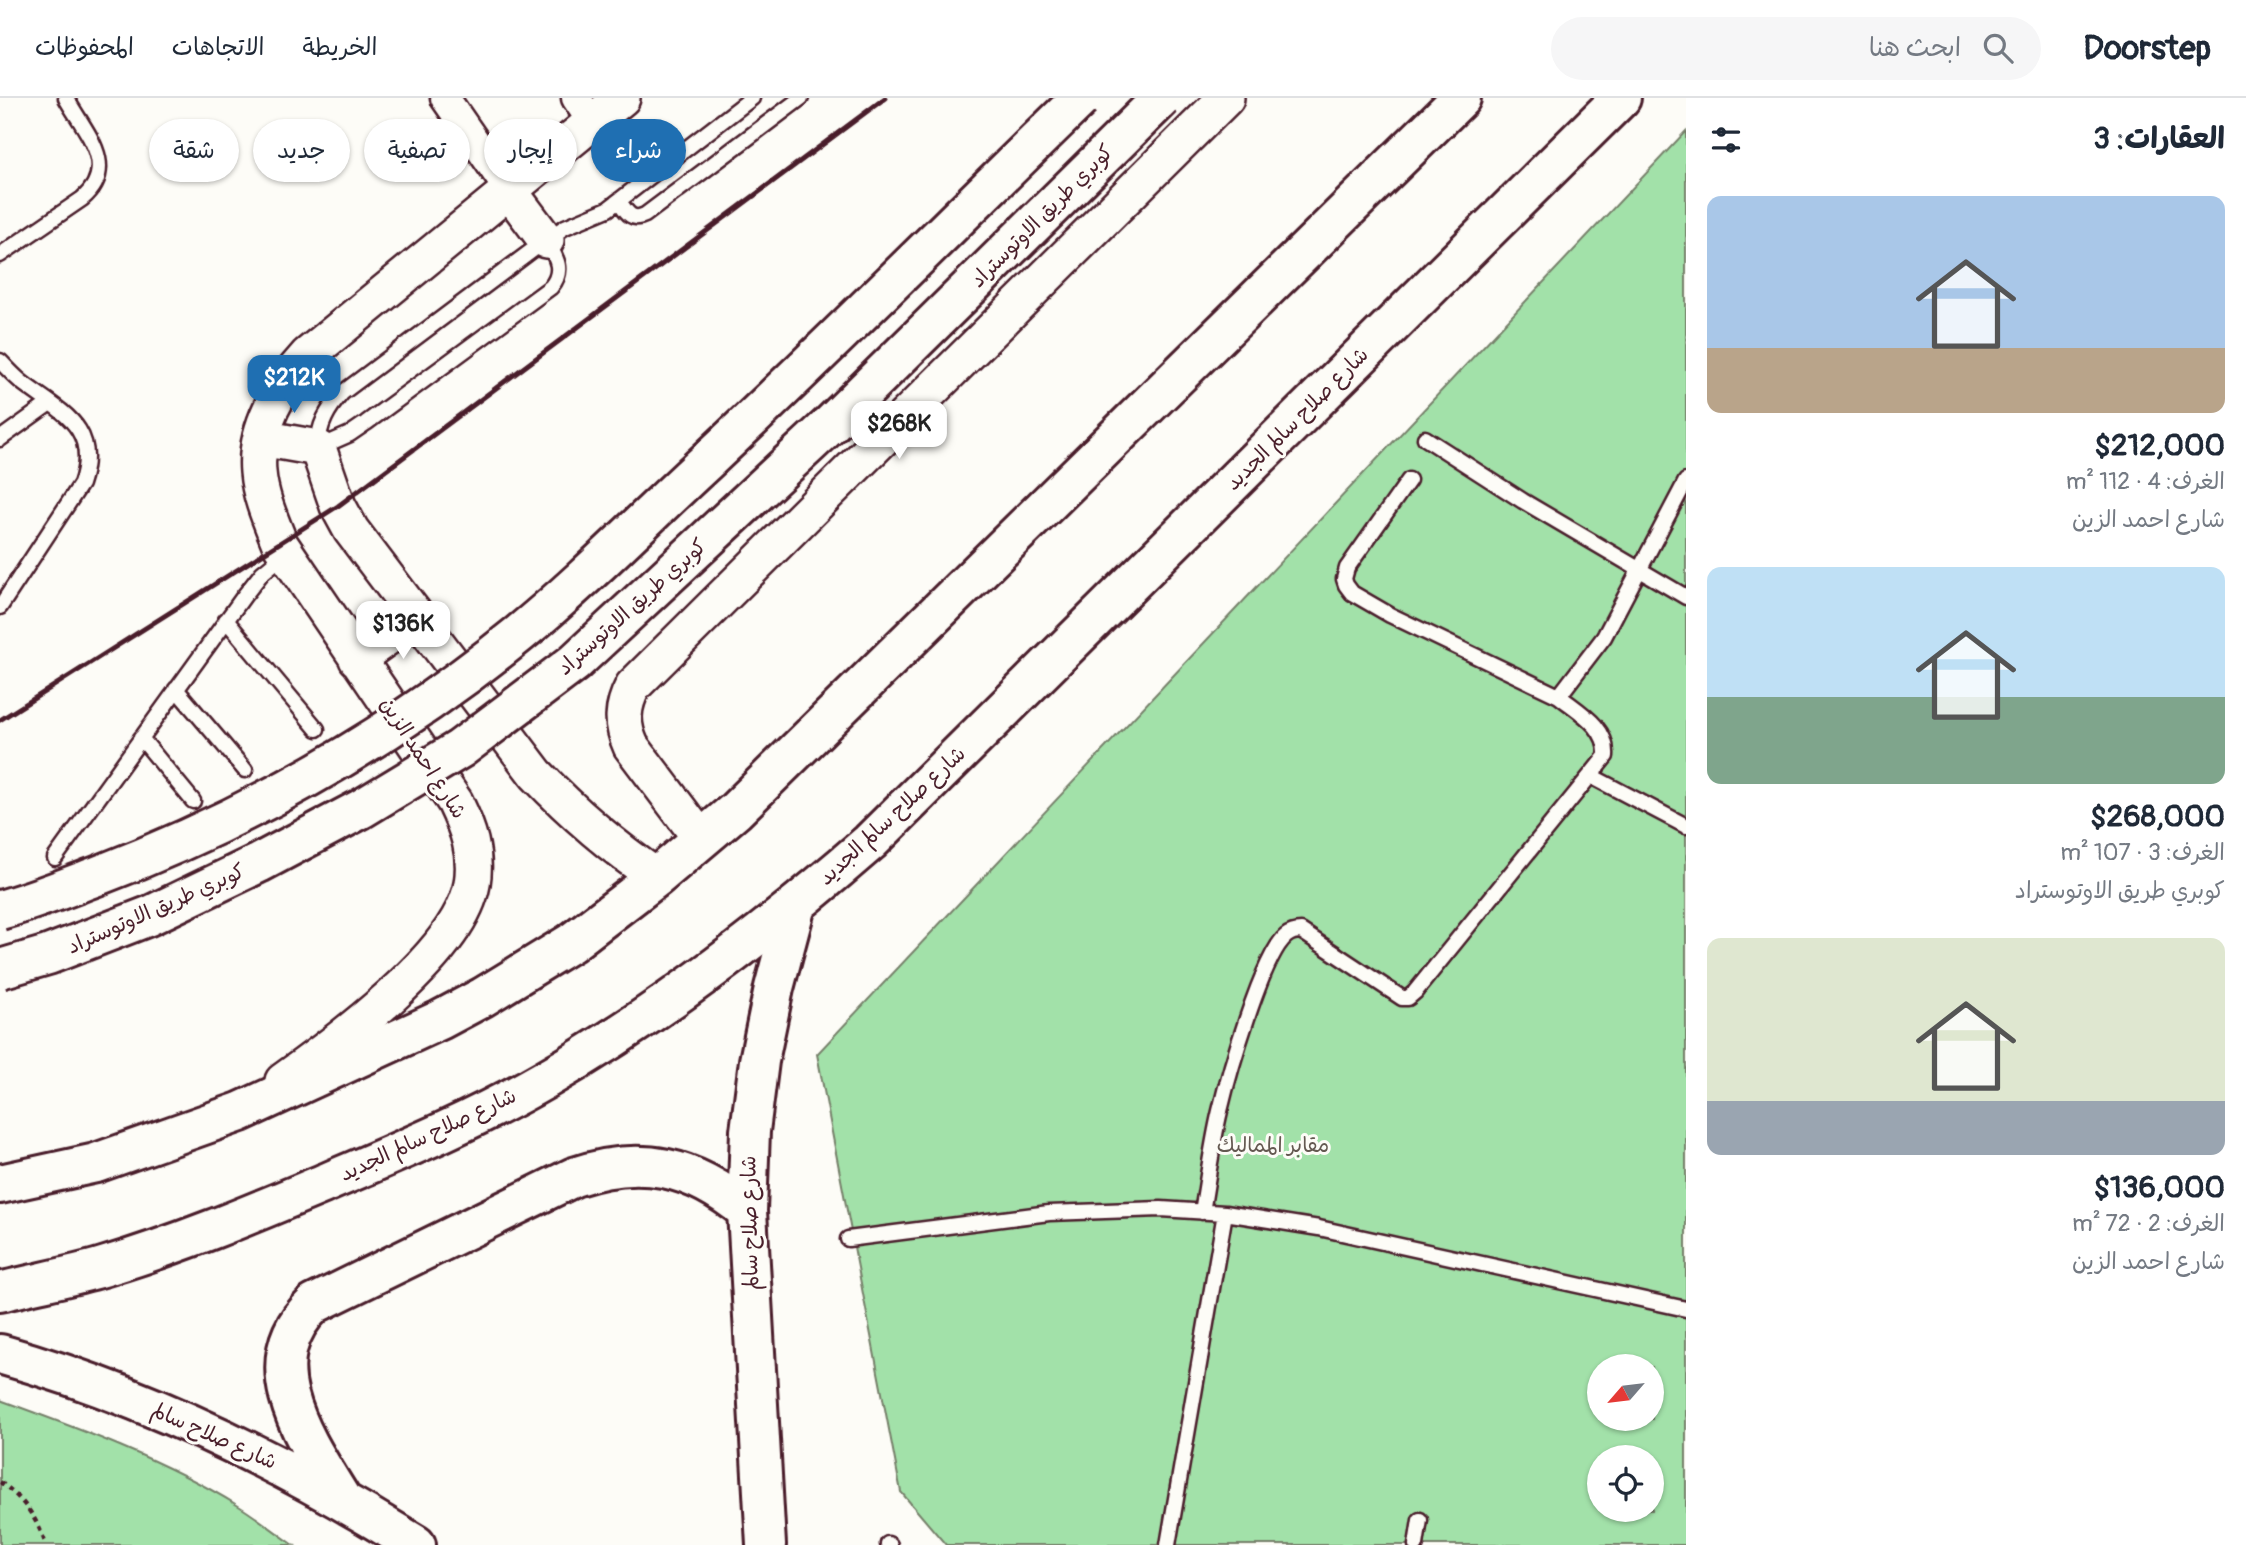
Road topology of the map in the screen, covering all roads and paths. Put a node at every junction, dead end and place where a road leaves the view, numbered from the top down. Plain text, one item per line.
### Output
1 (66, 98) edge
2 (445, 98) edge
3 (622, 98) edge
4 (752, 98) edge
5 (801, 98) edge
6 (1081, 98) edge
7 (1162, 98) edge
8 (1226, 98) edge
9 (1461, 98) edge
10 (1621, 98) edge
11 (584, 110) edge
12 (510, 192) junction
13 (619, 201) junction
14 (546, 240) junction
15 (0, 255) edge
16 (0, 361) edge
17 (50, 402) junction
18 (261, 438) junction
19 (1425, 438) dead end
20 (0, 439) edge
21 (318, 448) junction
22 (1409, 480) dead end
23 (1686, 481) edge
24 (285, 554) junction
25 (1639, 570) junction
26 (1686, 597) edge
27 (0, 607) edge
28 (416, 617) junction
29 (226, 620) junction
30 (357, 659) junction
31 (176, 689) junction
32 (1559, 696) junction
33 (317, 729) dead end
34 (141, 738) junction
35 (245, 770) dead end
36 (1591, 776) junction
37 (193, 801) dead end
38 (1686, 826) edge
39 (702, 840) junction
40 (55, 858) dead end
41 (657, 877) junction
42 (796, 905) junction
43 (0, 910) edge
44 (0, 969) edge
45 (240, 1112) junction
46 (0, 1184) edge
47 (747, 1211) junction
48 (1202, 1212) junction
49 (1225, 1213) junction
50 (848, 1239) dead end
51 (0, 1292) edge
52 (1686, 1309) edge
53 (0, 1354) edge
54 (0, 1482) edge
55 (342, 1500) junction
56 (1420, 1520) dead end
57 (412, 1544) edge
58 (46, 1545) edge
59 (765, 1545) edge
60 (1168, 1545) edge
61 (1416, 1545) edge

1 - 15 lane
2 - 12 street
3 - 11 street, شارع احمد الزين
4 - 13 lane
5 - 13 lane
6 - 43 main road, bridge
7 - 44 main road, كوبري طريق الاوتوستراد, bridge
8 - 39 street
9 - 39 main road
10 - 42 main road, شارع صلاح سالم الجديد
11 - 12 street, شارع احمد الزين
12 - 14 street
12 - 18 street, شارع احمد الزين
13 - 14 lane
14 - 21 lane
14 - 21 lane
16 - 17 lane
17 - 20 lane
17 - 27 lane
18 - 21 street
18 - 24 street, شارع احمد الزين
19 - 25 lane
21 - 28 street
22 - 32 lane
23 - 25 lane
24 - 29 lane
24 - 30 street, شارع احمد الزين
25 - 26 lane
25 - 32 lane
28 - 30 street
28 - 41 street
29 - 31 lane
29 - 33 lane
30 - 45 street, شارع احمد الزين
31 - 34 lane
31 - 35 lane
32 - 36 lane
34 - 37 lane
34 - 40 lane
36 - 38 lane
36 - 48 lane
39 - 41 main road
41 - 45 main road
42 - 47 main road, شارع صلاح سالم
42 - 51 main road, شارع صلاح سالم الجديد
45 - 46 main road
47 - 55 main road
47 - 59 main road, شارع صلاح سالم
48 - 49 lane
48 - 50 lane
49 - 52 lane
49 - 60 lane
53 - 55 main road, شارع صلاح سالم
54 - 58 path
55 - 57 main road, شارع صلاح سالم
56 - 61 lane

